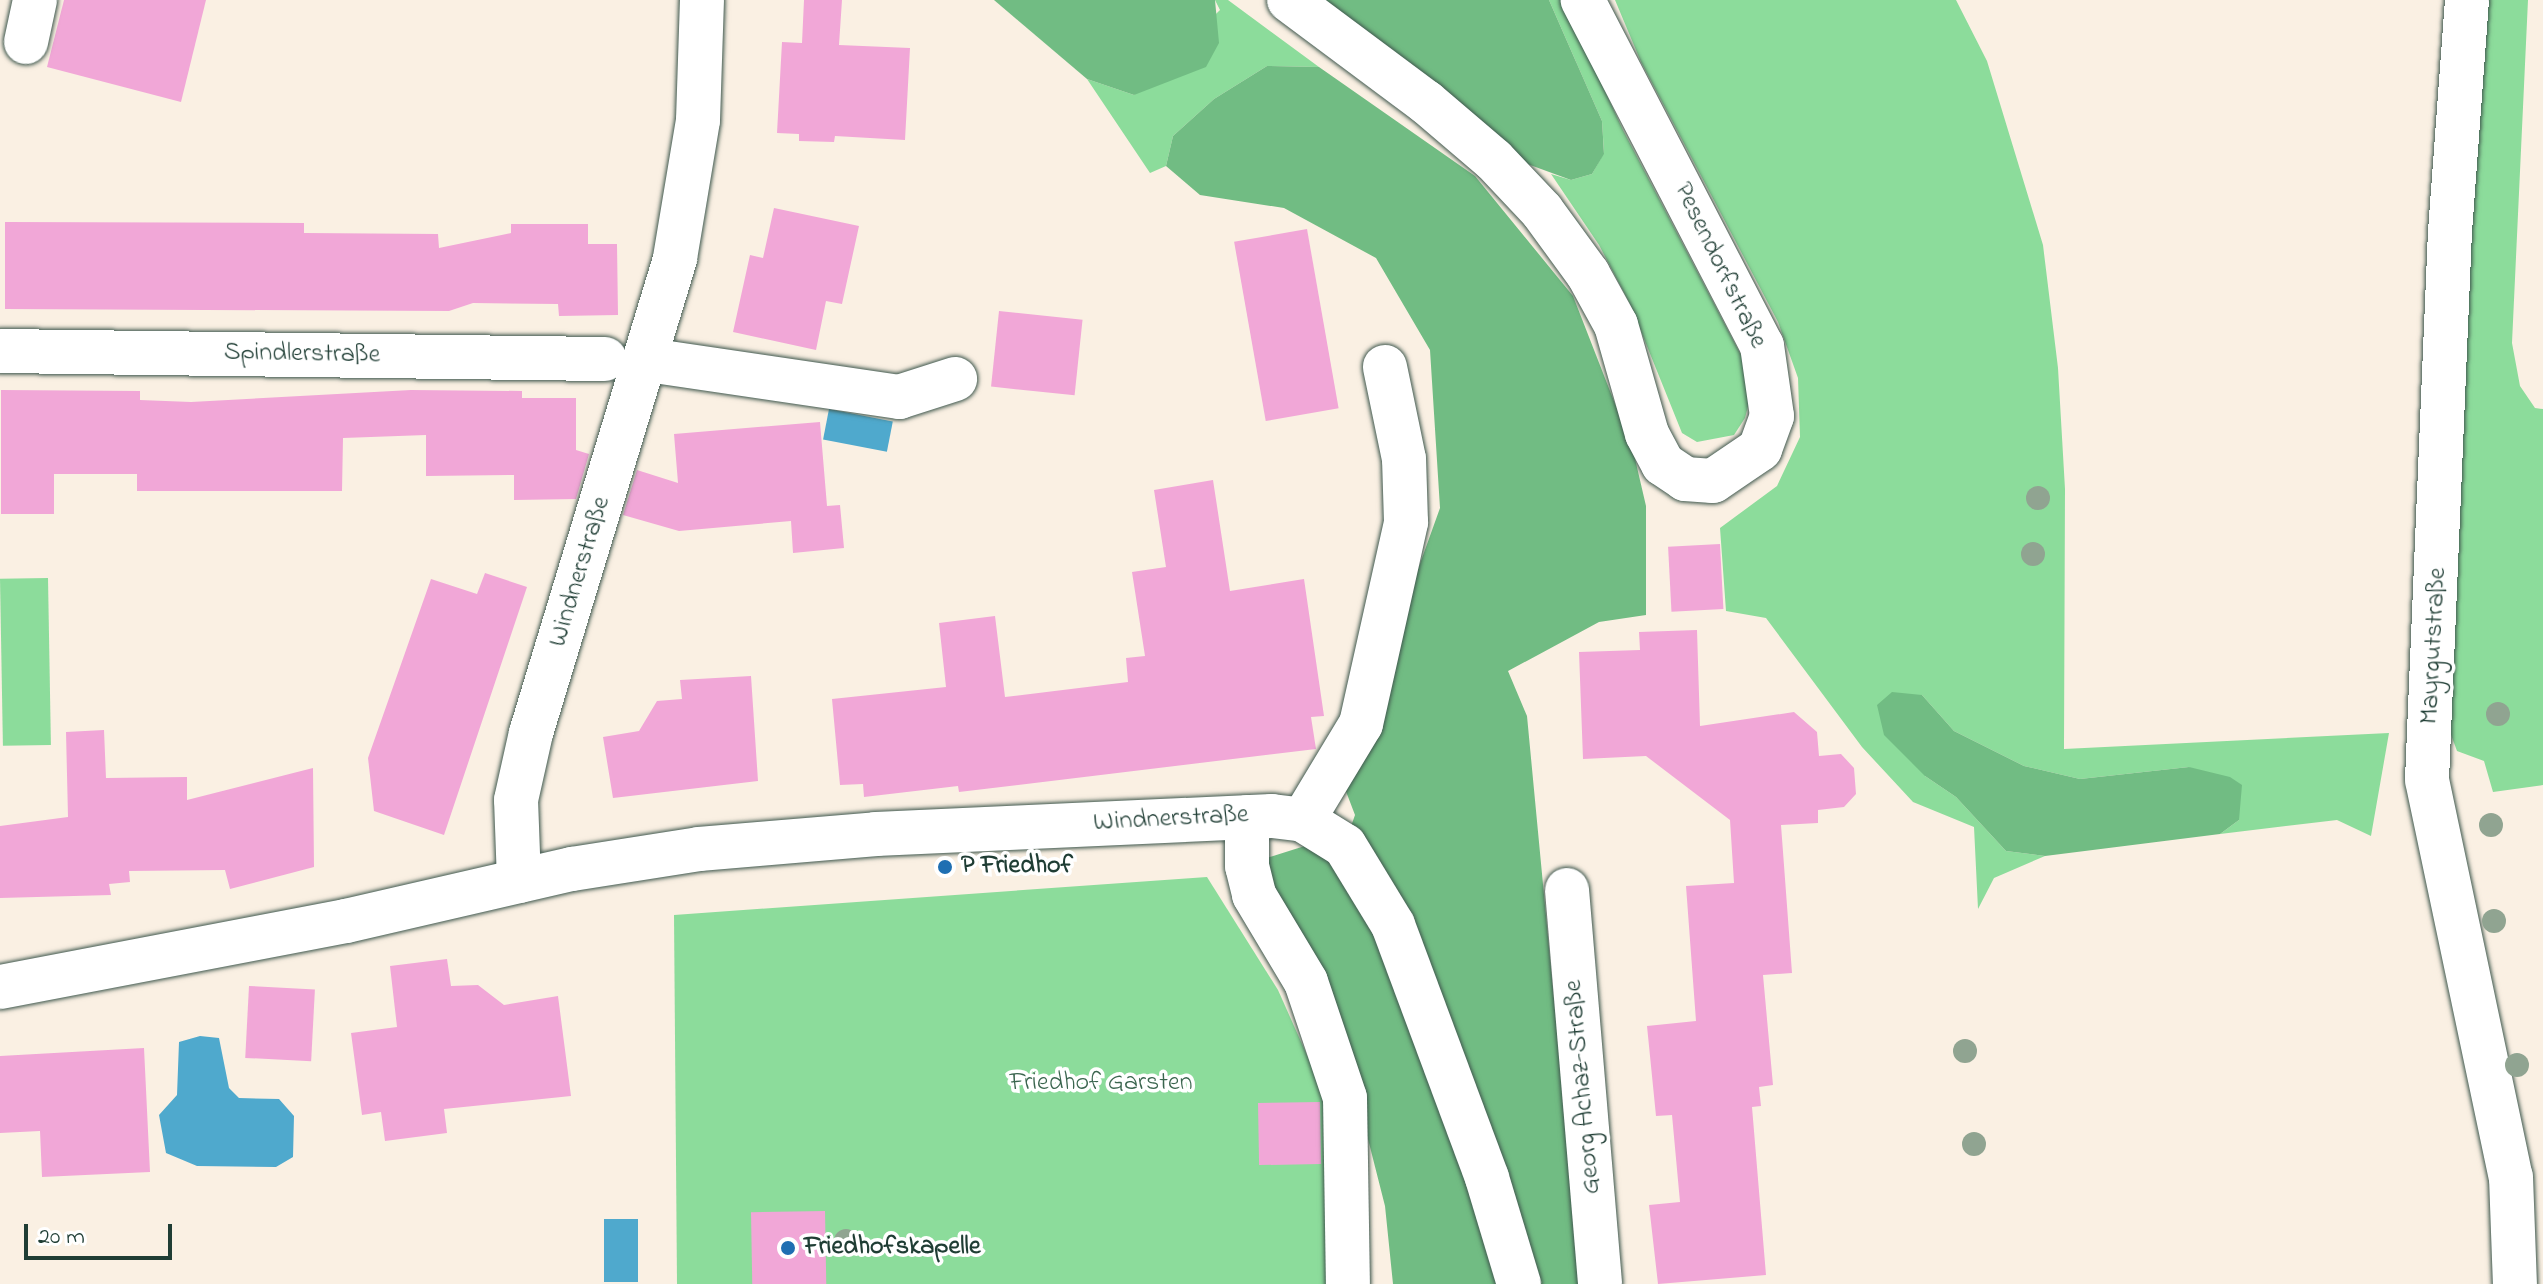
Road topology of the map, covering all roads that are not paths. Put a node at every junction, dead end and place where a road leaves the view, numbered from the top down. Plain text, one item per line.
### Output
1 (35, 0) edge
2 (702, 0) edge
3 (1289, 0) edge
4 (1583, 0) edge
5 (2467, 0) edge
6 (26, 42) dead end
7 (0, 351) edge
8 (605, 359) dead end
9 (648, 360) junction
10 (1385, 367) dead end
11 (955, 379) dead end
12 (1247, 817) junction
13 (1303, 820) junction
14 (519, 881) junction
15 (1567, 890) dead end
16 (0, 987) edge
17 (1348, 1284) edge
18 (1519, 1284) edge
19 (1600, 1284) edge
20 (2515, 1284) edge

1 - 6 street
2 - 9 street, Windnerstraße
3 - 4 street, Pesendorfstraße
5 - 20 street, Mayrgutstraße
7 - 8 street, Spindlerstraße
9 - 11 street
9 - 14 street, Windnerstraße
10 - 13 street
12 - 13 street, Windnerstraße
12 - 14 street, Windnerstraße
12 - 17 street
13 - 18 street, Windnerstraße
14 - 16 street, Windnerstraße
15 - 19 street, Georg Achaz-Straße

